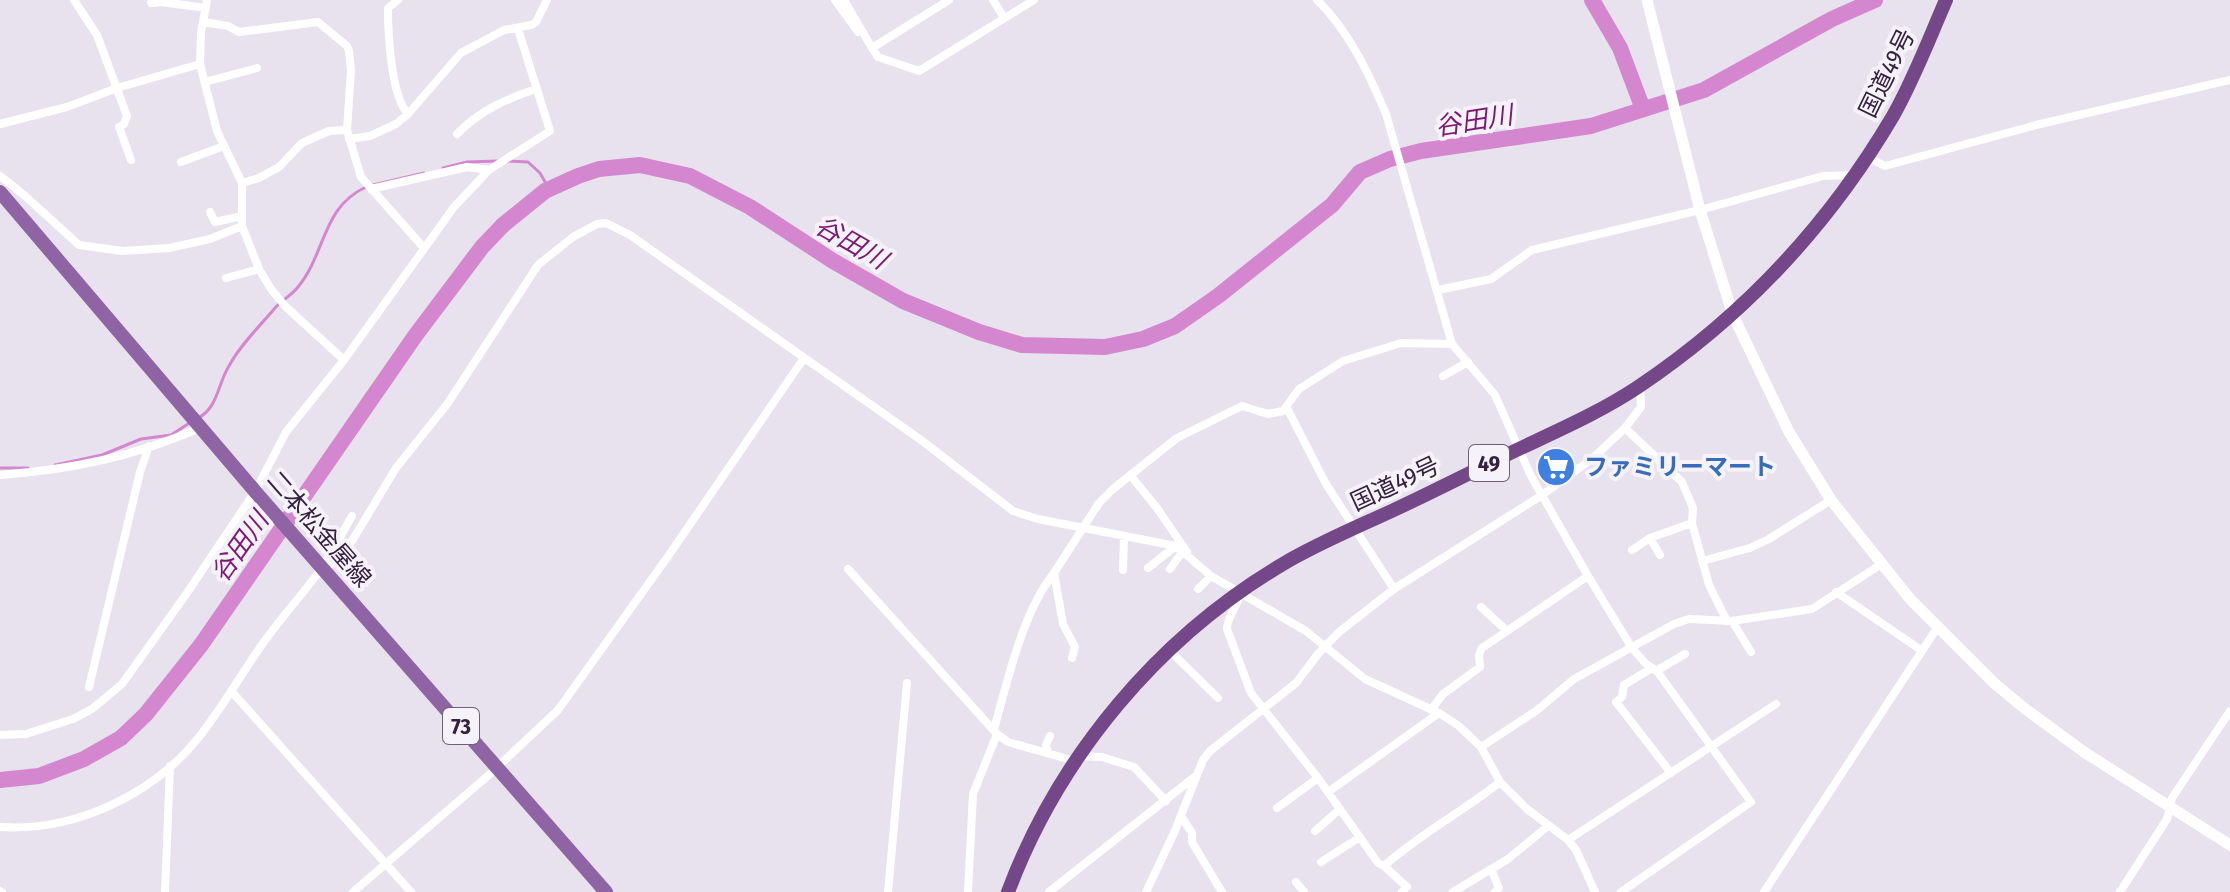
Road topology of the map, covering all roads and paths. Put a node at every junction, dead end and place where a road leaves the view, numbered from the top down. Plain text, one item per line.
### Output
1 (74, 0) edge
2 (398, 0) edge
3 (547, 0) edge
4 (835, 0) edge
5 (949, 0) edge
6 (993, 0) edge
7 (1034, 0) edge
8 (1317, 0) edge
9 (1647, 0) edge
10 (846, 1) edge
11 (1945, 2) edge
12 (151, 3) dead end
13 (207, 4) edge
14 (1004, 18) junction
15 (203, 22) junction
16 (518, 29) junction
17 (866, 37) junction
18 (872, 48) junction
19 (200, 64) junction
20 (257, 68) dead end
21 (2230, 80) edge
22 (205, 82) junction
23 (117, 88) junction
24 (536, 89) junction
25 (408, 114) junction
26 (0, 124) edge
27 (457, 134) dead end
28 (348, 135) junction
29 (224, 146) junction
30 (1867, 157) junction
31 (131, 160) dead end
32 (181, 162) dead end
33 (489, 170) junction
34 (1853, 175) junction
35 (0, 176) edge
36 (242, 183) junction
37 (371, 189) junction
38 (0, 192) edge
39 (24, 195) junction
40 (12, 206) junction
41 (1700, 210) junction
42 (210, 212) dead end
43 (242, 221) junction
44 (65, 234) junction
45 (47, 247) junction
46 (424, 248) junction
47 (259, 269) junction
48 (226, 278) dead end
49 (1438, 290) junction
50 (1733, 315) junction
51 (1452, 344) junction
52 (804, 358) junction
53 (344, 360) junction
54 (1468, 362) junction
55 (1443, 376) dead end
56 (1640, 386) junction
57 (1287, 408) junction
58 (202, 427) junction
59 (1625, 428) junction
60 (149, 446) junction
61 (1518, 449) junction
62 (0, 475) edge
63 (1131, 476) junction
64 (258, 493) junction
65 (1542, 495) junction
66 (1831, 500) junction
67 (352, 516) dead end
68 (1692, 523) junction
69 (1083, 527) junction
70 (1355, 528) junction
71 (1124, 536) junction
72 (1650, 538) junction
73 (1632, 550) dead end
74 (1182, 551) junction
75 (1660, 555) dead end
76 (1702, 561) junction
77 (319, 564) junction
78 (1880, 565) junction
79 (1148, 568) dead end
80 (848, 569) dead end
81 (1170, 569) dead end
82 (1123, 570) dead end
83 (1054, 573) junction
84 (1211, 576) junction
85 (1588, 576) junction
86 (1198, 589) dead end
87 (1394, 589) junction
88 (1836, 592) junction
89 (1240, 593) junction
90 (1481, 607) dead end
91 (1729, 621) junction
92 (1937, 628) junction
93 (1506, 630) junction
94 (1326, 644) junction
95 (1632, 648) junction
96 (1169, 650) junction
97 (1921, 650) junction
98 (1751, 652) dead end
99 (1685, 654) dead end
100 (1072, 658) dead end
101 (1654, 670) junction
102 (907, 683) dead end
103 (89, 687) dead end
104 (232, 692) junction
105 (1218, 698) dead end
106 (1776, 704) dead end
107 (1263, 710) junction
108 (2230, 711) edge
109 (1435, 712) junction
110 (995, 732) junction
111 (0, 735) edge
112 (1050, 736) dead end
113 (1481, 747) junction
114 (1711, 747) junction
115 (1048, 753) junction
116 (1077, 758) junction
117 (170, 766) junction
118 (497, 768) junction
119 (1671, 773) junction
120 (1197, 775) junction
121 (1318, 778) junction
122 (1500, 782) junction
123 (1328, 792) junction
124 (1166, 801) junction
125 (2170, 806) junction
126 (1277, 808) dead end
127 (1340, 809) junction
128 (1181, 816) junction
129 (1548, 826) junction
130 (0, 827) edge
131 (1315, 831) dead end
132 (1360, 837) junction
133 (1568, 840) junction
134 (2230, 845) edge
135 (1321, 862) dead end
136 (386, 864) junction
137 (1384, 866) junction
138 (1491, 869) junction
139 (1296, 882) dead end
140 (1592, 888) edge
141 (165, 892) edge
142 (353, 892) edge
143 (411, 892) edge
144 (606, 892) edge
145 (888, 892) edge
146 (968, 892) edge
147 (1008, 892) edge
148 (1049, 892) edge
149 (1146, 892) edge
150 (1222, 892) edge
151 (1304, 892) edge
152 (1402, 892) edge
153 (1453, 892) edge
154 (1495, 892) edge
155 (1580, 892) edge
156 (1621, 892) edge
157 (1764, 892) edge
158 (2120, 892) edge

1 - 23 street
2 - 25 street
3 - 16 street
4 - 17 street
5 - 18 street
6 - 14 street
7 - 14 street
8 - 49 street
9 - 41 street
10 - 17 street
11 - 30 highway, 国道49号 / 49
12 - 13 street
13 - 15 street
14 - 18 street
15 - 19 street
15 - 28 street
16 - 24 street
16 - 25 street
17 - 18 street
19 - 22 street
19 - 23 street
20 - 22 street
21 - 30 street
22 - 29 street
23 - 26 street
23 - 31 street
24 - 27 street
24 - 33 street
25 - 28 street
28 - 36 street
28 - 37 street
29 - 32 street
29 - 36 street
30 - 34 highway, 国道49号 / 49
33 - 37 street
33 - 46 street
34 - 41 street
34 - 50 highway, 国道49号 / 49
35 - 39 street
36 - 43 street
37 - 46 street
38 - 40 main road, 二本松金屋線 / 73
39 - 40 street
39 - 44 street
40 - 45 main road, 二本松金屋線 / 73
41 - 49 street
41 - 50 street
42 - 43 street
43 - 44 street
43 - 47 street
44 - 45 street
45 - 58 main road, 二本松金屋線 / 73
46 - 53 street
47 - 48 street
47 - 53 street
49 - 51 street
50 - 56 highway, 国道49号 / 49
50 - 66 street
51 - 54 street
51 - 57 street
52 - 69 street
52 - 77 street
52 - 118 street
53 - 64 street
54 - 55 street
54 - 61 street
56 - 59 street
56 - 61 highway, 国道49号 / 49
57 - 63 street
57 - 70 street
58 - 60 street
58 - 64 main road, 二本松金屋線 / 73
59 - 65 street
59 - 68 street
60 - 62 street
60 - 103 street
61 - 65 street
61 - 70 highway, 国道49号 / 49
63 - 69 street
63 - 74 street
64 - 77 main road, 二本松金屋線 / 73
64 - 111 street
65 - 85 street
65 - 87 street
66 - 76 street
66 - 78 street
67 - 77 street
68 - 72 street
68 - 76 street
69 - 71 street
69 - 83 street
70 - 87 street
70 - 89 highway, 国道49号 / 49
71 - 74 street
71 - 82 street
72 - 73 street
72 - 75 street
74 - 79 street
74 - 81 street
74 - 84 street
76 - 91 street
77 - 104 street
77 - 118 main road, 二本松金屋線 / 73
78 - 88 street
78 - 92 street
80 - 110 street
83 - 100 street
83 - 110 street
84 - 86 street
84 - 89 street
85 - 93 street
85 - 95 street
87 - 94 street
88 - 91 street
88 - 97 street
89 - 94 street
89 - 96 highway, 国道49号 / 49
89 - 107 street
90 - 93 street
91 - 95 street
91 - 98 street
92 - 97 street
92 - 125 street
93 - 109 street
94 - 107 street
94 - 109 street
95 - 101 street
95 - 113 street
96 - 105 street
96 - 116 highway, 国道49号 / 49
97 - 157 street
99 - 101 street
101 - 114 street
101 - 119 street
102 - 145 street
104 - 117 street
104 - 136 street
106 - 114 street
107 - 120 street
107 - 121 street
108 - 125 street
109 - 113 street
109 - 123 street
110 - 115 street
110 - 146 street
112 - 115 street
113 - 122 street
114 - 119 street
114 - 156 street
115 - 116 street
116 - 124 street
116 - 147 highway, 国道49号 / 49
117 - 130 street
117 - 141 street
118 - 136 street
118 - 144 main road, 二本松金屋線 / 73
119 - 133 street
120 - 124 street
120 - 128 street
121 - 123 street
121 - 126 street
122 - 129 street
122 - 137 street
123 - 127 street
124 - 148 street
125 - 134 street
125 - 158 street
127 - 131 street
127 - 132 street
128 - 149 street
128 - 150 street
129 - 133 street
129 - 138 street
132 - 135 street
132 - 137 street
133 - 140 street
136 - 142 street
136 - 143 street
137 - 152 street
138 - 153 street
138 - 154 street
139 - 151 street
140 - 155 street

